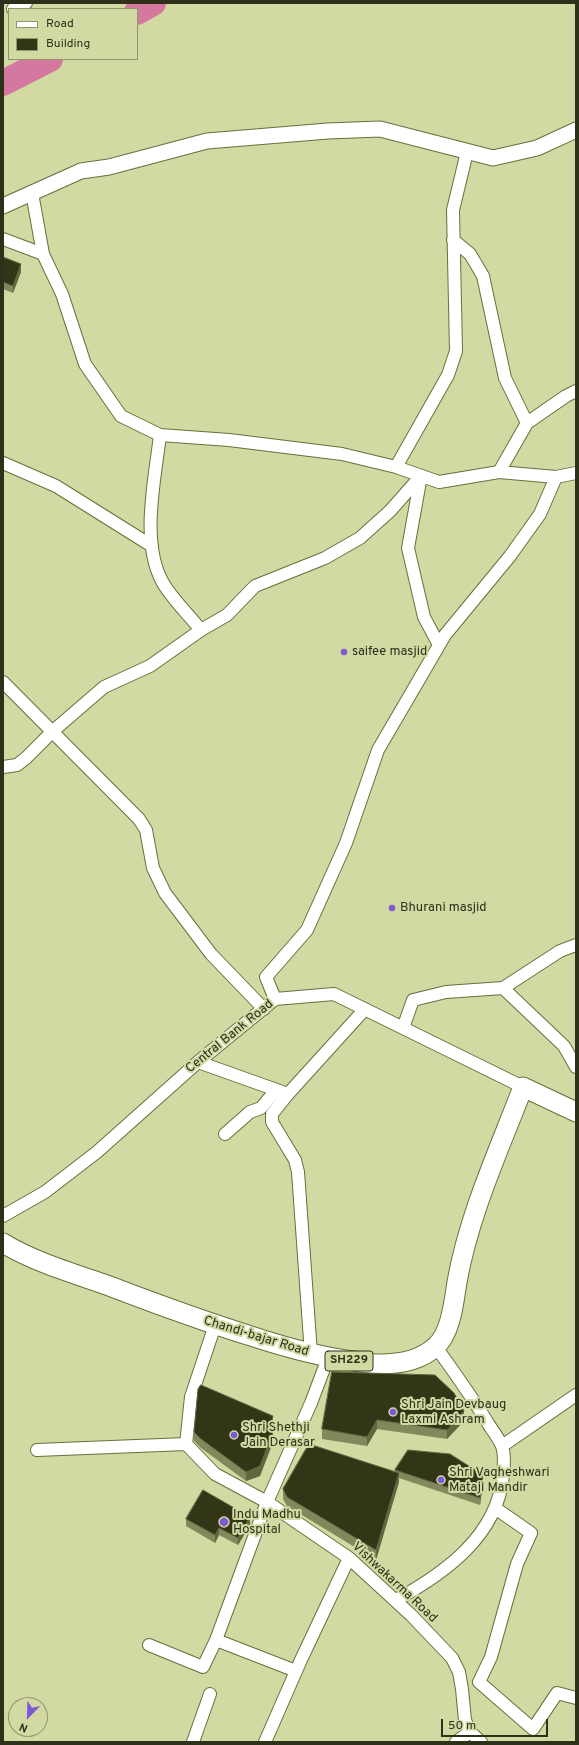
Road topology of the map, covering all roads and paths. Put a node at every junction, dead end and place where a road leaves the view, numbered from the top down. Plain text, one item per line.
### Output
1 (26, 3) edge
2 (15, 8) edge
3 (576, 130) edge
4 (467, 152) junction
5 (32, 193) junction
6 (3, 206) edge
7 (3, 239) edge
8 (454, 240) junction
9 (43, 254) junction
10 (576, 391) edge
11 (527, 423) junction
12 (160, 435) junction
13 (3, 463) edge
14 (396, 467) junction
15 (499, 472) junction
16 (576, 473) edge
17 (421, 476) junction
18 (556, 478) junction
19 (152, 546) junction
20 (201, 630) junction
21 (439, 645) junction
22 (3, 682) edge
23 (53, 731) junction
24 (3, 767) edge
25 (576, 945) edge
26 (503, 988) junction
27 (275, 999) junction
28 (264, 1009) junction
29 (365, 1009) junction
30 (403, 1028) junction
31 (198, 1062) junction
32 (576, 1067) edge
33 (523, 1087) junction
34 (282, 1092) junction
35 (576, 1112) edge
36 (226, 1134) dead end
37 (3, 1216) edge
38 (3, 1243) edge
39 (215, 1325) junction
40 (436, 1347) junction
41 (319, 1356) junction
42 (576, 1395) edge
43 (186, 1444) junction
44 (502, 1446) junction
45 (37, 1450) dead end
46 (267, 1502) junction
47 (495, 1508) junction
48 (349, 1558) junction
49 (396, 1600) junction
50 (216, 1640) junction
51 (149, 1645) dead end
52 (296, 1671) junction
53 (210, 1694) dead end
54 (576, 1698) edge
55 (470, 1732) junction
56 (193, 1742) edge
57 (265, 1742) edge
58 (456, 1742) edge
59 (481, 1742) edge

1 - 2 street
3 - 4 street
4 - 5 street
4 - 8 street
5 - 6 street
5 - 9 street
7 - 9 street
8 - 11 street
8 - 14 street
9 - 12 street
10 - 11 street
11 - 15 street
12 - 14 street
12 - 19 street
13 - 19 street
14 - 17 street
15 - 17 street
15 - 18 street
16 - 18 street
17 - 20 street
17 - 21 street
18 - 21 street
19 - 20 street
20 - 23 street
21 - 27 street
22 - 23 street
23 - 24 street
23 - 28 street
25 - 26 street
26 - 30 street
26 - 32 street
27 - 28 street, Central Bank Road
27 - 29 street, Central Bank Road
28 - 31 street, Central Bank Road
29 - 30 street, Central Bank Road
29 - 34 street
30 - 33 street, Central Bank Road
31 - 34 street
31 - 37 street, Central Bank Road
33 - 35 main road, Central Bank Road
33 - 40 main road, Chandi-bajar Road / SH229
34 - 36 street
34 - 41 street
38 - 39 main road, Chandi-bajar Road / SH229
39 - 41 main road, Chandi-bajar Road / SH229
39 - 43 street
40 - 41 main road, Chandi-bajar Road / SH229
40 - 44 street
41 - 46 street
42 - 44 street
43 - 45 street
43 - 46 street, Vishwakarma Road
44 - 47 street
46 - 48 street, Vishwakarma Road
46 - 50 street
47 - 49 street
47 - 54 street
48 - 49 street, Vishwakarma Road
48 - 52 street
49 - 55 street, Vishwakarma Road
50 - 51 street
50 - 52 street
52 - 57 street
53 - 56 street
55 - 58 street
55 - 59 street

